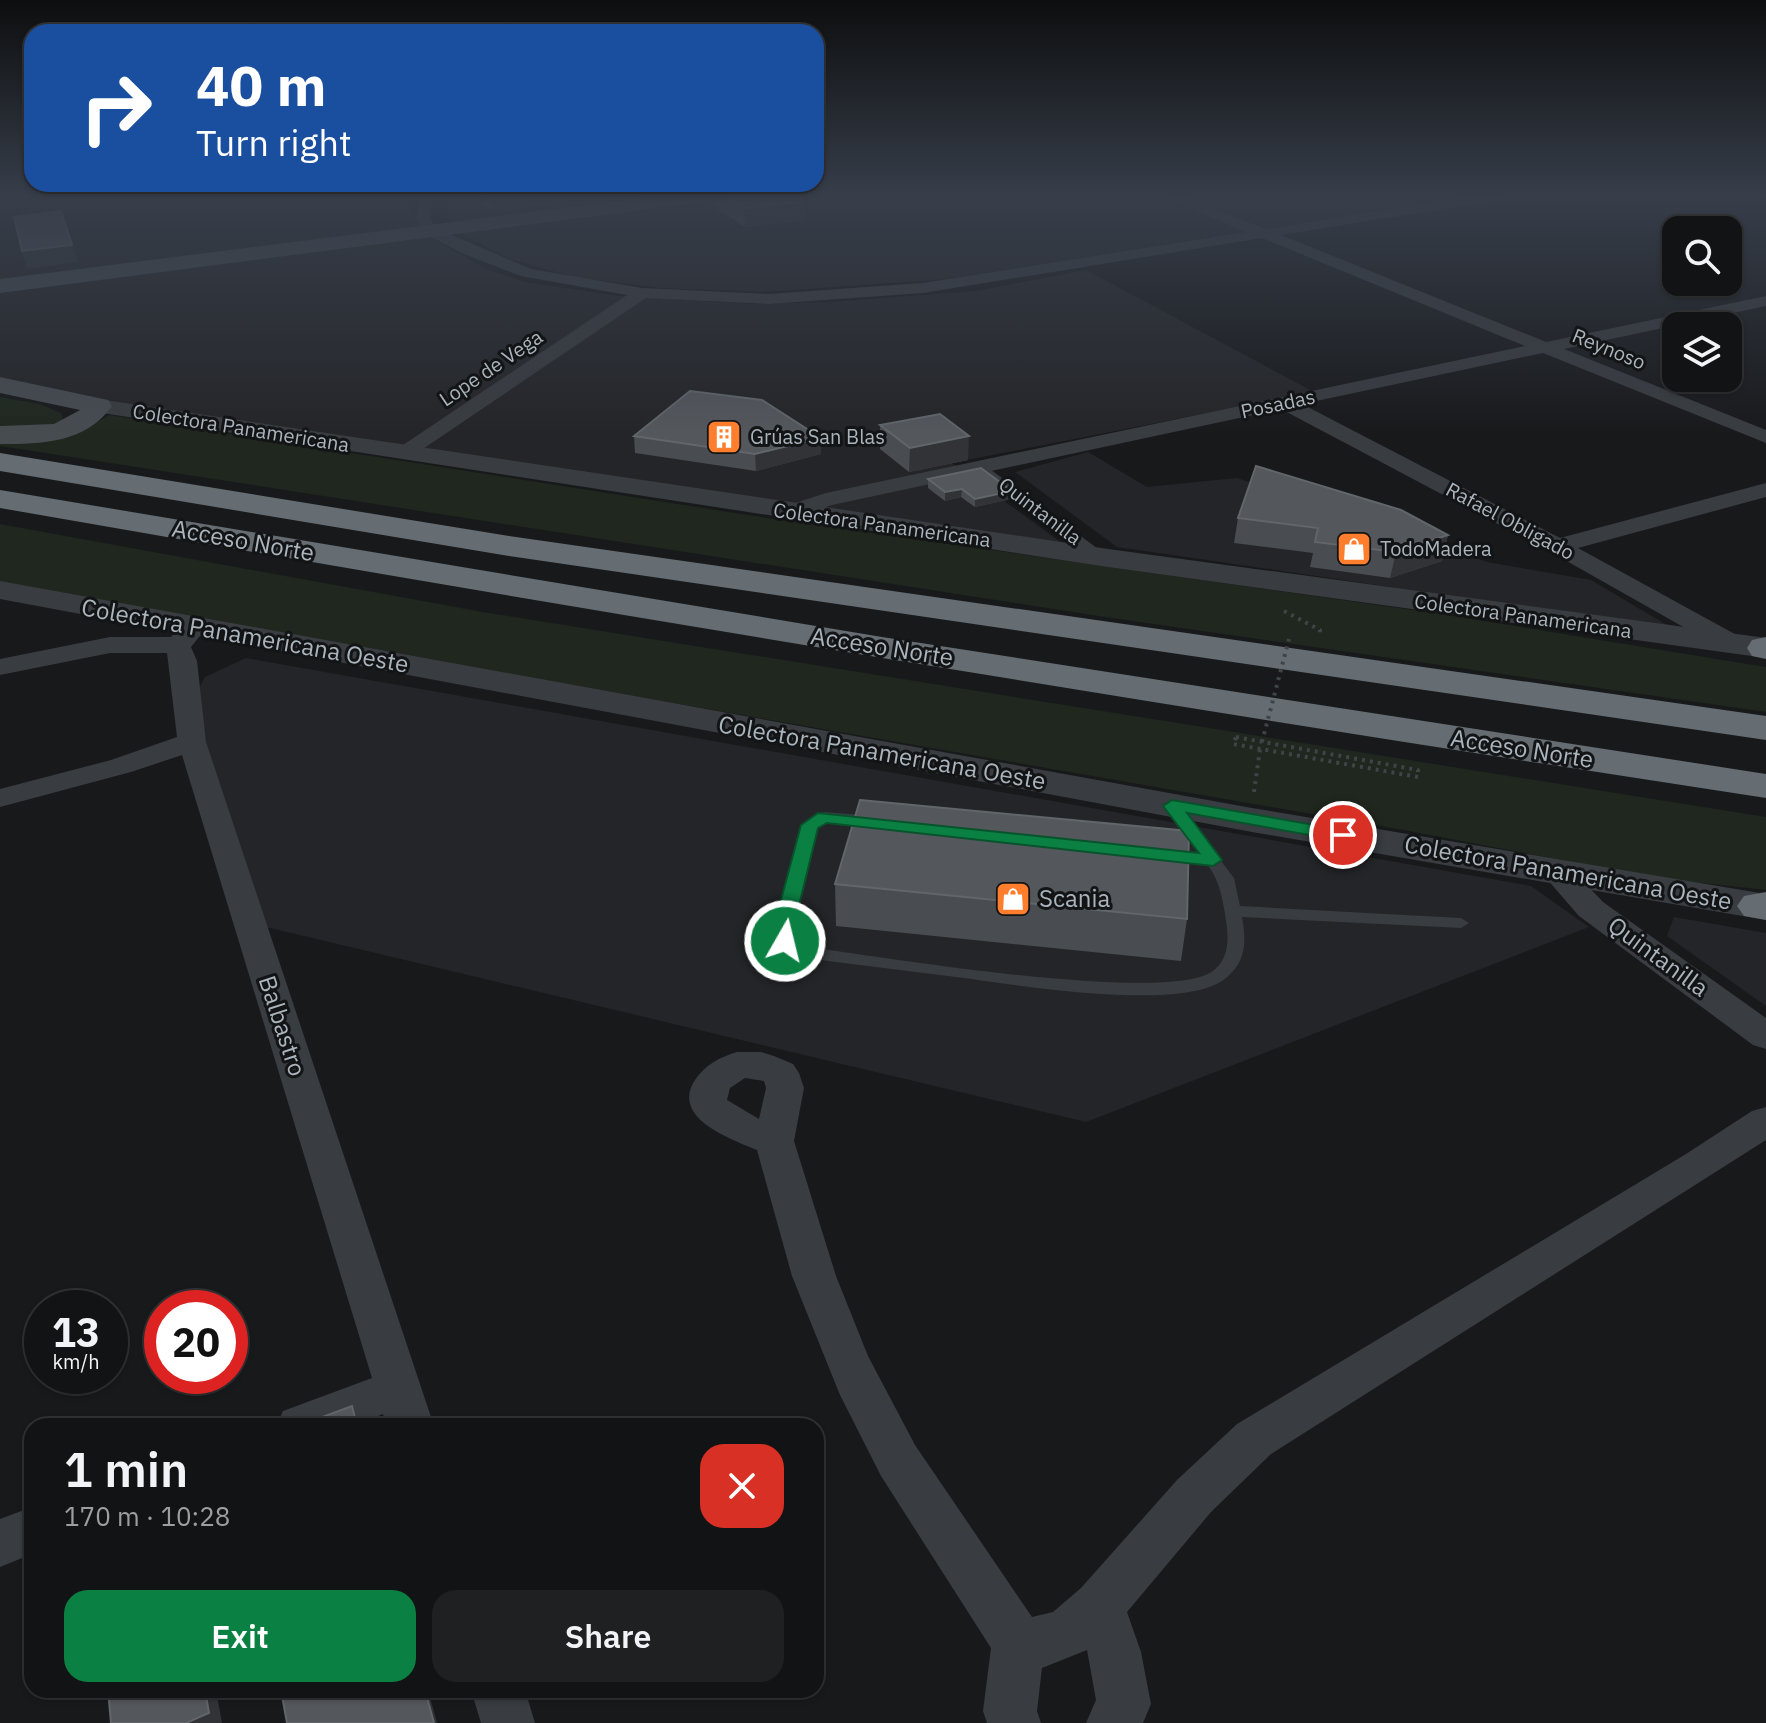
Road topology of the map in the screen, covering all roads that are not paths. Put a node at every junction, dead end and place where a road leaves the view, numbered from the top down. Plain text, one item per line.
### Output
1 (83, 275) edge
2 (541, 275) edge
3 (993, 275) edge
4 (1367, 275) edge
5 (0, 286) edge
6 (642, 293) junction
7 (1766, 301) edge
8 (1547, 347) junction
9 (0, 385) edge
10 (1285, 403) junction
11 (98, 406) junction
12 (0, 435) edge
13 (1766, 437) edge
14 (404, 453) junction
15 (0, 462) edge
16 (979, 466) junction
17 (1766, 490) edge
18 (0, 499) edge
19 (791, 512) junction
20 (1557, 546) junction
21 (1101, 557) junction
22 (0, 590) edge
23 (186, 636) junction
24 (1733, 644) junction
25 (1766, 648) edge
26 (0, 667) edge
27 (1766, 728) edge
28 (192, 742) junction
29 (1766, 786) edge
30 (0, 798) edge
31 (1172, 806) junction
32 (888, 823) edge
33 (1151, 853) edge
34 (1213, 860) junction
35 (1556, 871) junction
36 (1764, 906) edge
37 (1233, 911) junction
38 (1461, 923) dead end
39 (1766, 1036) edge
40 (1766, 1121) edge
41 (774, 1141) dead end
42 (404, 1407) edge
43 (344, 1418) edge
44 (24, 1533) edge
45 (0, 1543) edge
46 (1099, 1606) junction
47 (1018, 1644) junction
48 (500, 1698) edge
49 (508, 1723) edge
50 (1014, 1723) edge
51 (1113, 1723) edge

1 - 5 main road
2 - 6 street
3 - 6 street
4 - 8 street, Reynoso
6 - 14 street, Lope de Vega
7 - 8 street, Posadas
8 - 10 street, Posadas
8 - 13 street, Reynoso
9 - 11 main road, Colectora Panamericana
10 - 16 street, Posadas
10 - 20 street, Rafael Obligado
11 - 12 main road
11 - 14 street, Colectora Panamericana
14 - 19 street, Colectora Panamericana
15 - 27 highway, Acceso Norte
16 - 19 street, Posadas
16 - 21 lane, Quintanilla
17 - 20 street
18 - 29 highway, Acceso Norte
19 - 21 street, Colectora Panamericana
20 - 24 street, Rafael Obligado
21 - 24 street, Colectora Panamericana
22 - 23 street, Colectora Panamericana Oeste
23 - 26 street
23 - 28 street, Balbastro
23 - 31 street, Colectora Panamericana Oeste
24 - 25 street, Colectora Panamericana
28 - 30 street
28 - 42 street, Balbastro
31 - 34 lane
31 - 35 street, Colectora Panamericana Oeste
32 - 37 lane
33 - 34 lane
34 - 37 lane
35 - 36 street, Colectora Panamericana Oeste
35 - 39 street, Quintanilla
37 - 38 lane
40 - 46 street
41 - 47 street
42 - 43 street
44 - 45 street
46 - 47 street
46 - 51 street
47 - 50 street
48 - 49 street

